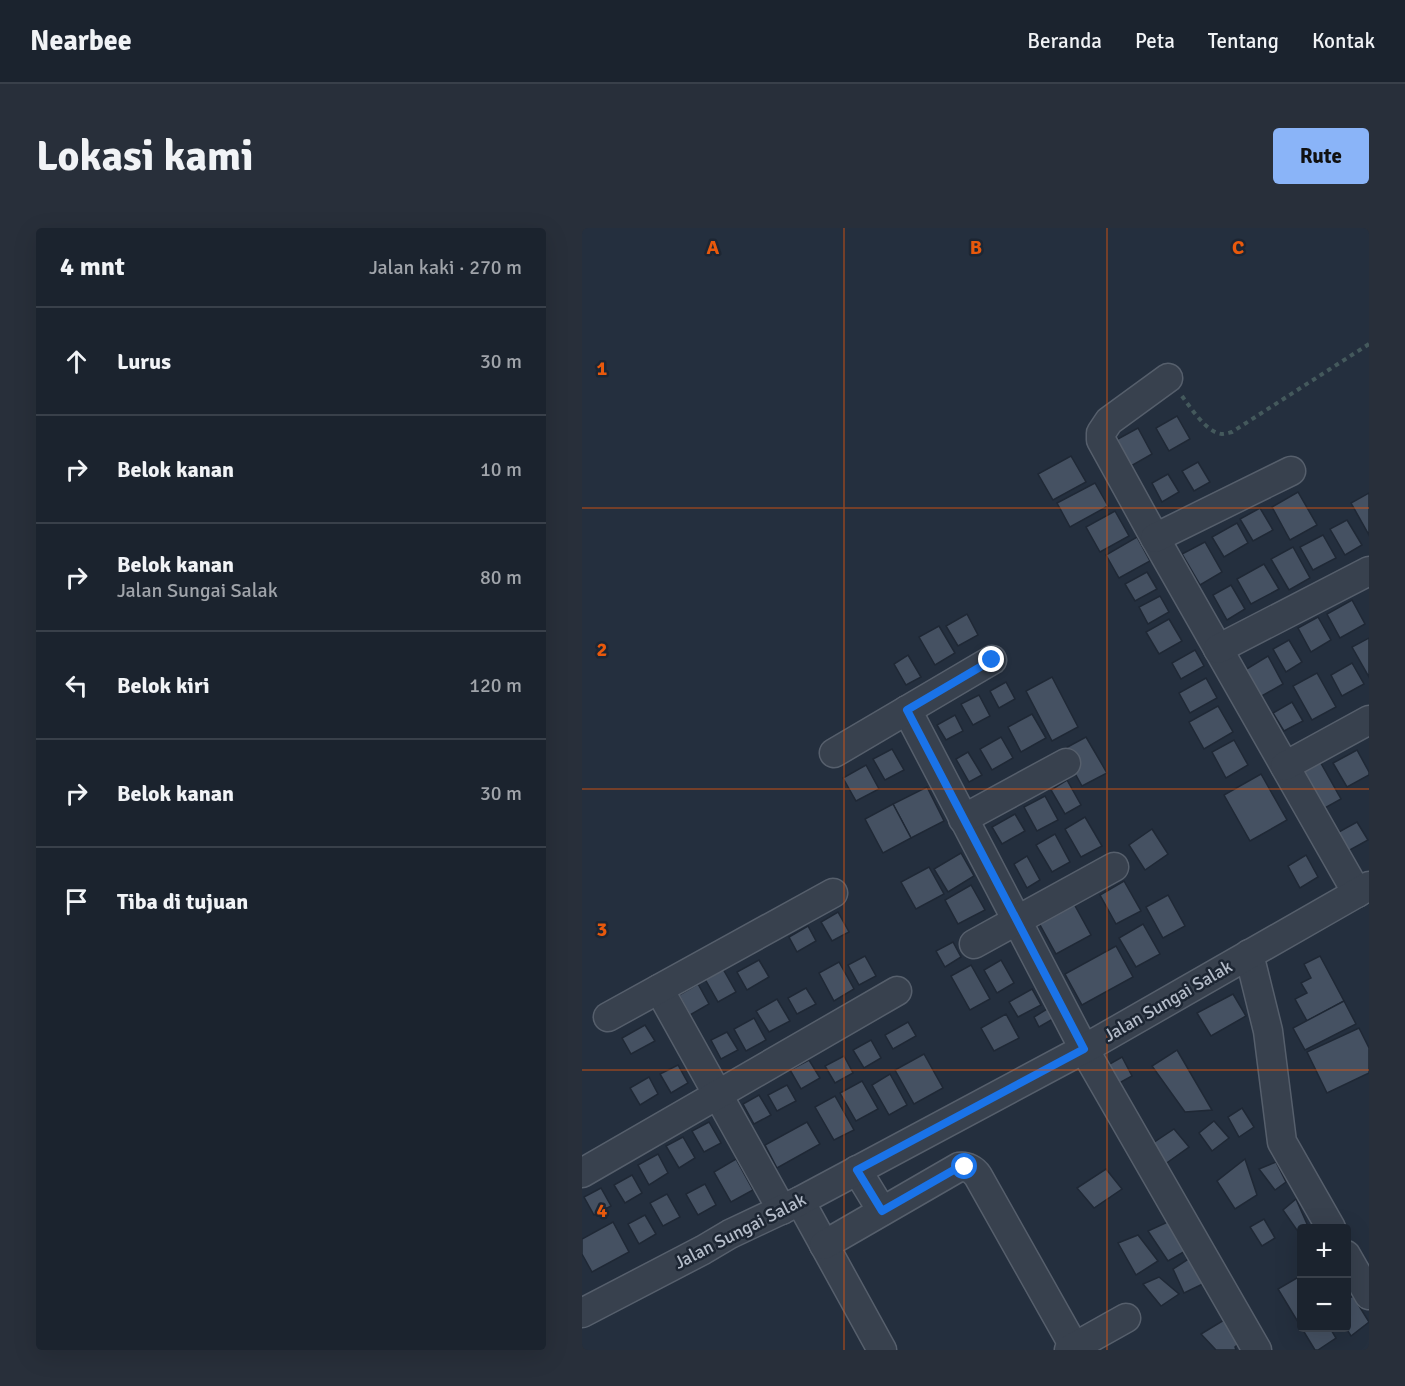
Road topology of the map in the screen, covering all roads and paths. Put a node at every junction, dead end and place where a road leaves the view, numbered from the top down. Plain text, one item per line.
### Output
1 (1369, 344) edge
2 (1168, 378) joint
3 (1291, 471) dead end
4 (1155, 538) junction
5 (1369, 571) edge
6 (1218, 648) junction
7 (992, 660) dead end
8 (907, 710) junction
9 (1369, 720) edge
10 (834, 753) dead end
11 (1066, 764) dead end
12 (1285, 766) junction
13 (963, 819) junction
14 (1114, 867) dead end
15 (1363, 890) edge
16 (833, 893) dead end
17 (1016, 921) junction
18 (974, 944) dead end
19 (1250, 954) junction
20 (659, 989) junction
21 (897, 991) dead end
22 (608, 1017) dead end
23 (1084, 1049) junction
24 (718, 1094) junction
25 (857, 1170) junction
26 (582, 1173) edge
27 (791, 1205) junction
28 (882, 1211) junction
29 (1329, 1224) edge
30 (824, 1245) junction
31 (1351, 1262) edge
32 (1369, 1295) edge
33 (582, 1313) edge
34 (1126, 1318) dead end
35 (1073, 1349) edge
36 (882, 1350) edge
37 (1257, 1350) edge

1 - 2 path
2 - 4 street
3 - 4 street
4 - 6 street
5 - 6 street
6 - 12 street
7 - 8 street
8 - 10 street
8 - 13 street
9 - 12 street
11 - 13 street
12 - 15 street
13 - 17 street
14 - 17 street
15 - 19 street, Jalan Sungai Salak
16 - 20 street
17 - 18 street
17 - 23 street
19 - 23 street, Jalan Sungai Salak
19 - 29 street
20 - 22 street
20 - 24 street
21 - 24 street
23 - 25 street, Jalan Sungai Salak
23 - 37 street
24 - 26 street
24 - 27 street
25 - 27 street, Jalan Sungai Salak
25 - 28 street
27 - 30 street
27 - 33 street, Jalan Sungai Salak
28 - 30 street
28 - 35 street
30 - 36 street
31 - 32 street
34 - 35 street

